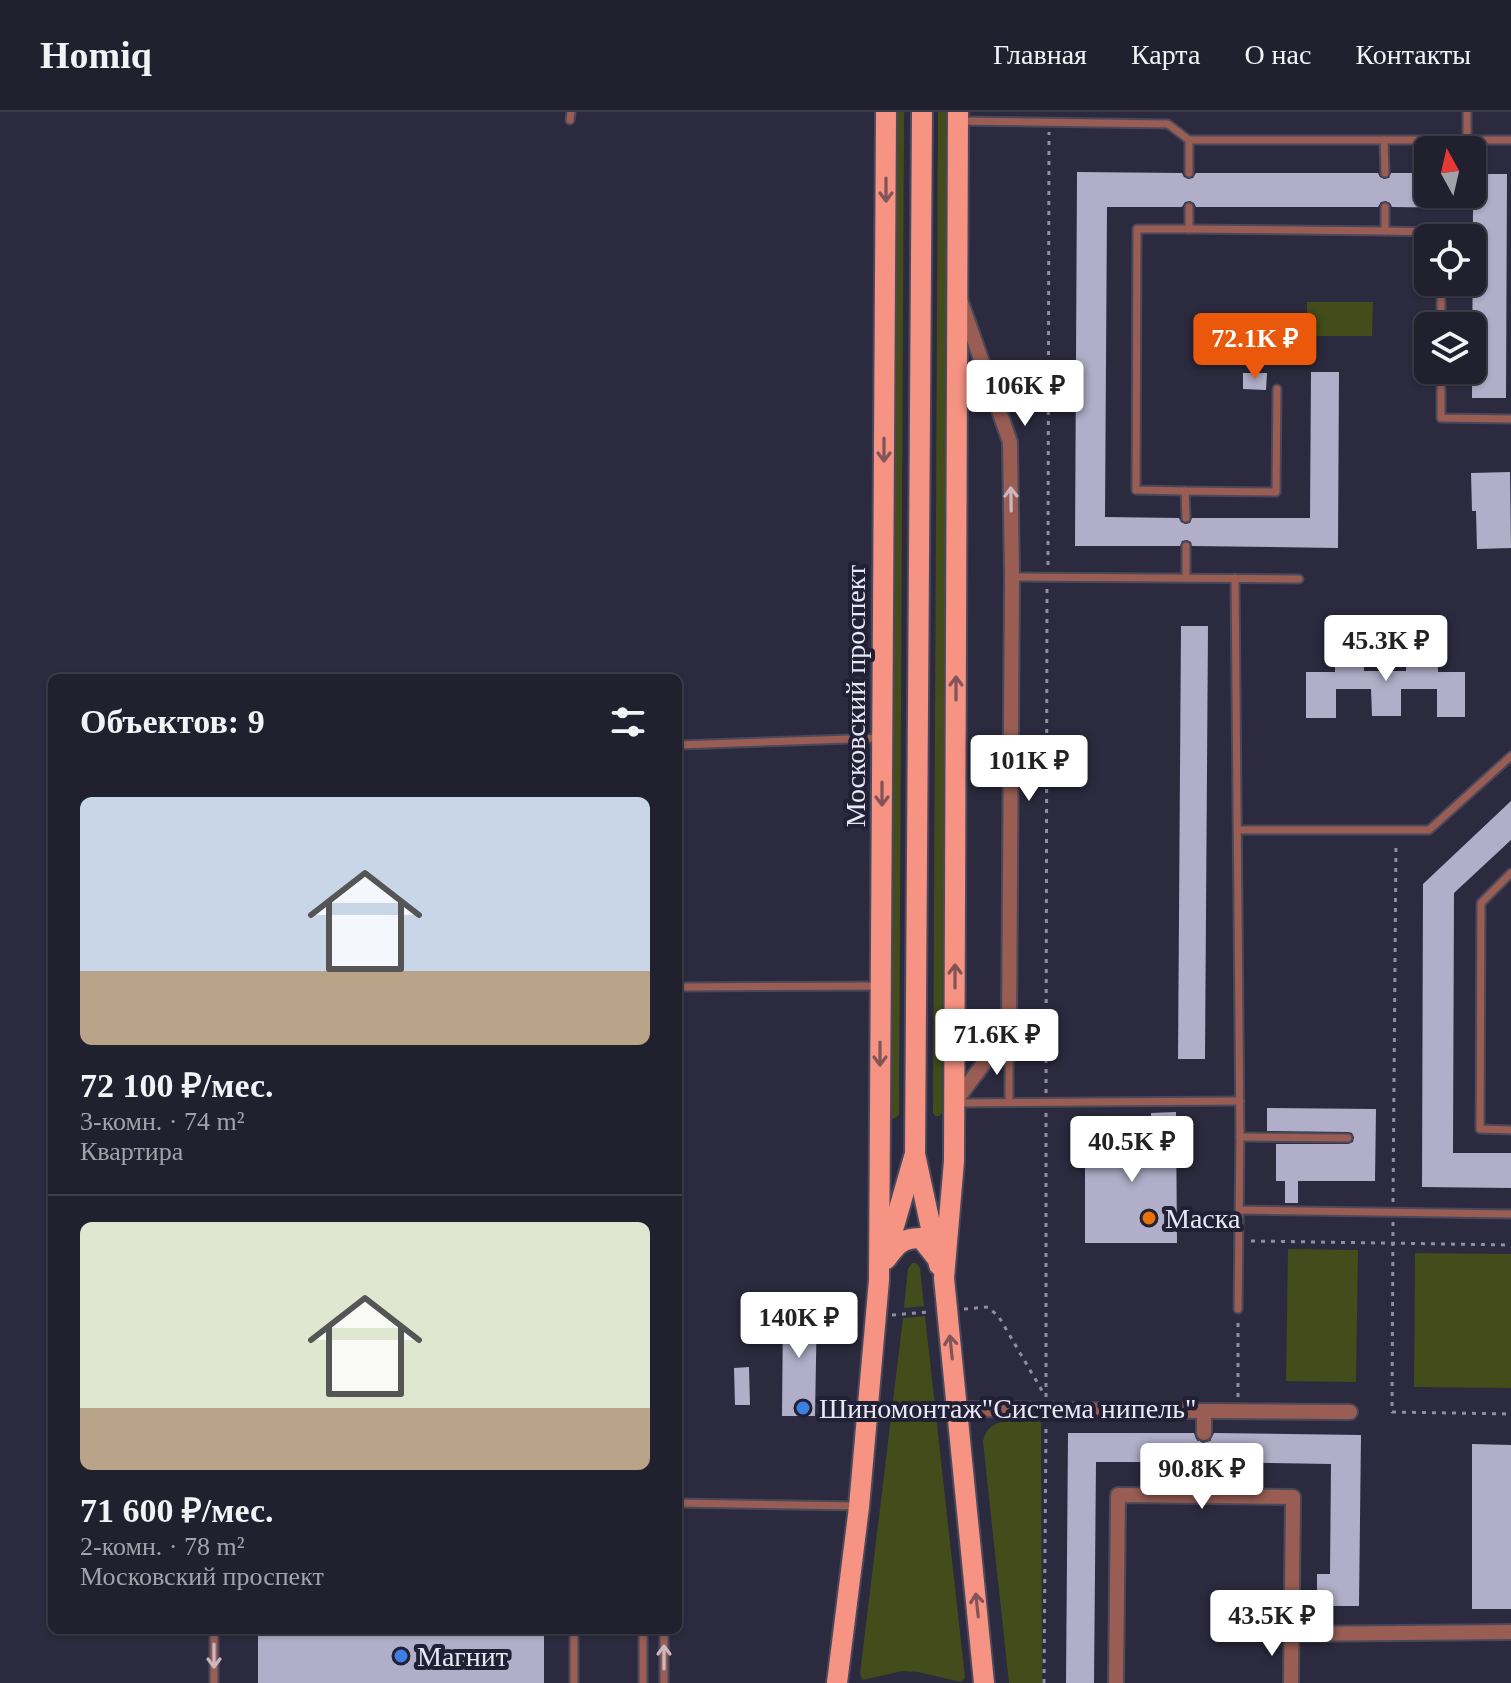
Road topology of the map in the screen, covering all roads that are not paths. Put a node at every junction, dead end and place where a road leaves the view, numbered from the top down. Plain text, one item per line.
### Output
1 (886, 112) edge
2 (922, 112) edge
3 (1025, 112) edge
4 (1081, 112) edge
5 (1467, 112) edge
6 (958, 116) edge
7 (1025, 122) junction
8 (1082, 123) junction
9 (1467, 136) edge
10 (1189, 140) junction
11 (1384, 140) junction
12 (1414, 140) edge
13 (1486, 140) edge
14 (1511, 140) edge
15 (1189, 173) dead end
16 (1385, 173) dead end
17 (1189, 207) dead end
18 (1385, 207) dead end
19 (1189, 229) junction
20 (1385, 231) junction
21 (1414, 232) edge
22 (958, 294) junction
23 (1441, 384) edge
24 (1277, 389) dead end
25 (1511, 419) edge
26 (1185, 491) junction
27 (1186, 518) dead end
28 (1186, 546) dead end
29 (1012, 577) junction
30 (1186, 578) junction
31 (1235, 578) junction
32 (1299, 579) dead end
33 (883, 738) junction
34 (682, 745) edge
35 (1511, 756) edge
36 (1238, 830) junction
37 (1511, 873) edge
38 (881, 986) junction
39 (682, 987) edge
40 (1009, 1030) junction
41 (1240, 1101) junction
42 (1009, 1102) junction
43 (954, 1103) junction
44 (1511, 1130) edge
45 (1240, 1137) junction
46 (1348, 1138) dead end
47 (915, 1154) junction
48 (1240, 1210) junction
49 (1511, 1214) edge
50 (941, 1269) junction
51 (881, 1272) junction
52 (1238, 1309) road end
53 (957, 1409) junction
54 (1204, 1411) junction
55 (1350, 1412) dead end
56 (1204, 1433) tunnel mouth
57 (1204, 1462) tunnel mouth
58 (1204, 1496) junction
59 (682, 1503) edge
60 (859, 1507) junction
61 (1511, 1632) edge
62 (214, 1634) edge
63 (574, 1634) edge
64 (643, 1634) edge
65 (664, 1634) edge
66 (1291, 1634) junction
67 (214, 1683) edge
68 (574, 1683) edge
69 (643, 1683) edge
70 (664, 1683) edge
71 (837, 1683) edge
72 (984, 1683) edge
73 (1116, 1683) edge
74 (1291, 1683) edge

1 -> 33 main road, Московский проспект
2 - 47 main road, Московский проспект
3 - 7 lane
4 - 8 lane
5 - 9 lane
6 - 7 lane
6 - 22 main road, Московский проспект
7 - 8 lane
8 - 10 lane
10 - 11 lane
10 - 15 lane
11 - 12 lane
11 - 16 lane
13 - 14 lane
17 - 19 lane
18 - 20 lane
19 - 20 lane
19 - 26 lane
20 - 21 lane
29 -> 22 street
43 -> 22 main road, Московский проспект
23 - 25 lane
24 - 26 lane
26 - 27 lane
28 - 30 lane
29 - 30 lane
29 - 40 street
30 - 31 lane
31 - 32 lane
31 - 36 lane
33 - 34 lane
33 -> 38 main road, Московский проспект
35 - 36 lane
36 - 41 lane
37 - 44 lane
38 - 39 lane
38 -> 51 main road, Московский проспект
40 - 42 lane
40 - 43 street
41 - 42 lane
41 - 45 lane
42 - 43 lane
43 - 50 main road, Московский проспект
45 - 46 lane
45 - 48 lane
47 - 50 main road, Московский проспект
47 - 51 main road, Московский проспект
48 - 49 lane
48 - 52 lane
50 - 51 main road
53 -> 50 main road, Московский проспект
51 - 60 main road, Московский проспект
53 - 54 street
72 -> 53 main road, Московский проспект
54 - 55 street
54 - 56 street
57 - 58 street
58 - 66 street
58 - 73 street
59 - 60 lane
60 - 71 main road, Московский проспект
61 - 66 street
62 -> 67 lane
63 - 68 lane
64 - 69 lane
70 -> 65 lane
66 - 74 street

